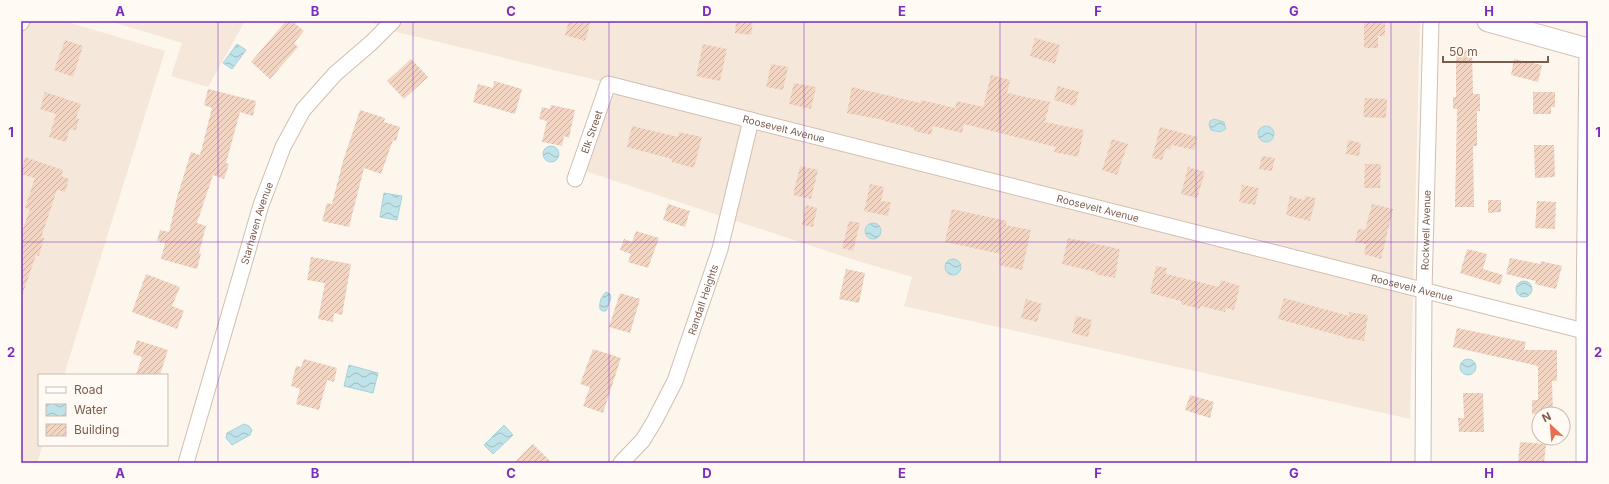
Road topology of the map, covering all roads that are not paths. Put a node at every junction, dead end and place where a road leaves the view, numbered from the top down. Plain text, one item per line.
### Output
1 (393, 21) edge
2 (1431, 21) edge
3 (1488, 21) edge
4 (1587, 49) edge
5 (608, 84) joint
6 (751, 120) junction
7 (575, 179) dead end
8 (1424, 291) junction
9 (1586, 331) edge
10 (186, 463) edge
11 (621, 463) edge
12 (1423, 463) edge
13 (1584, 463) edge

1 - 10 street, Starhaven Avenue
2 - 8 street, Rockwell Avenue
3 - 4 street
4 - 9 street
5 - 6 street, Roosevelt Avenue
5 - 7 street, Elk Street
6 - 8 street, Roosevelt Avenue
6 - 11 street, Randall Heights
8 - 9 street, Roosevelt Avenue
8 - 12 street, Rockwell Avenue
9 - 13 street

